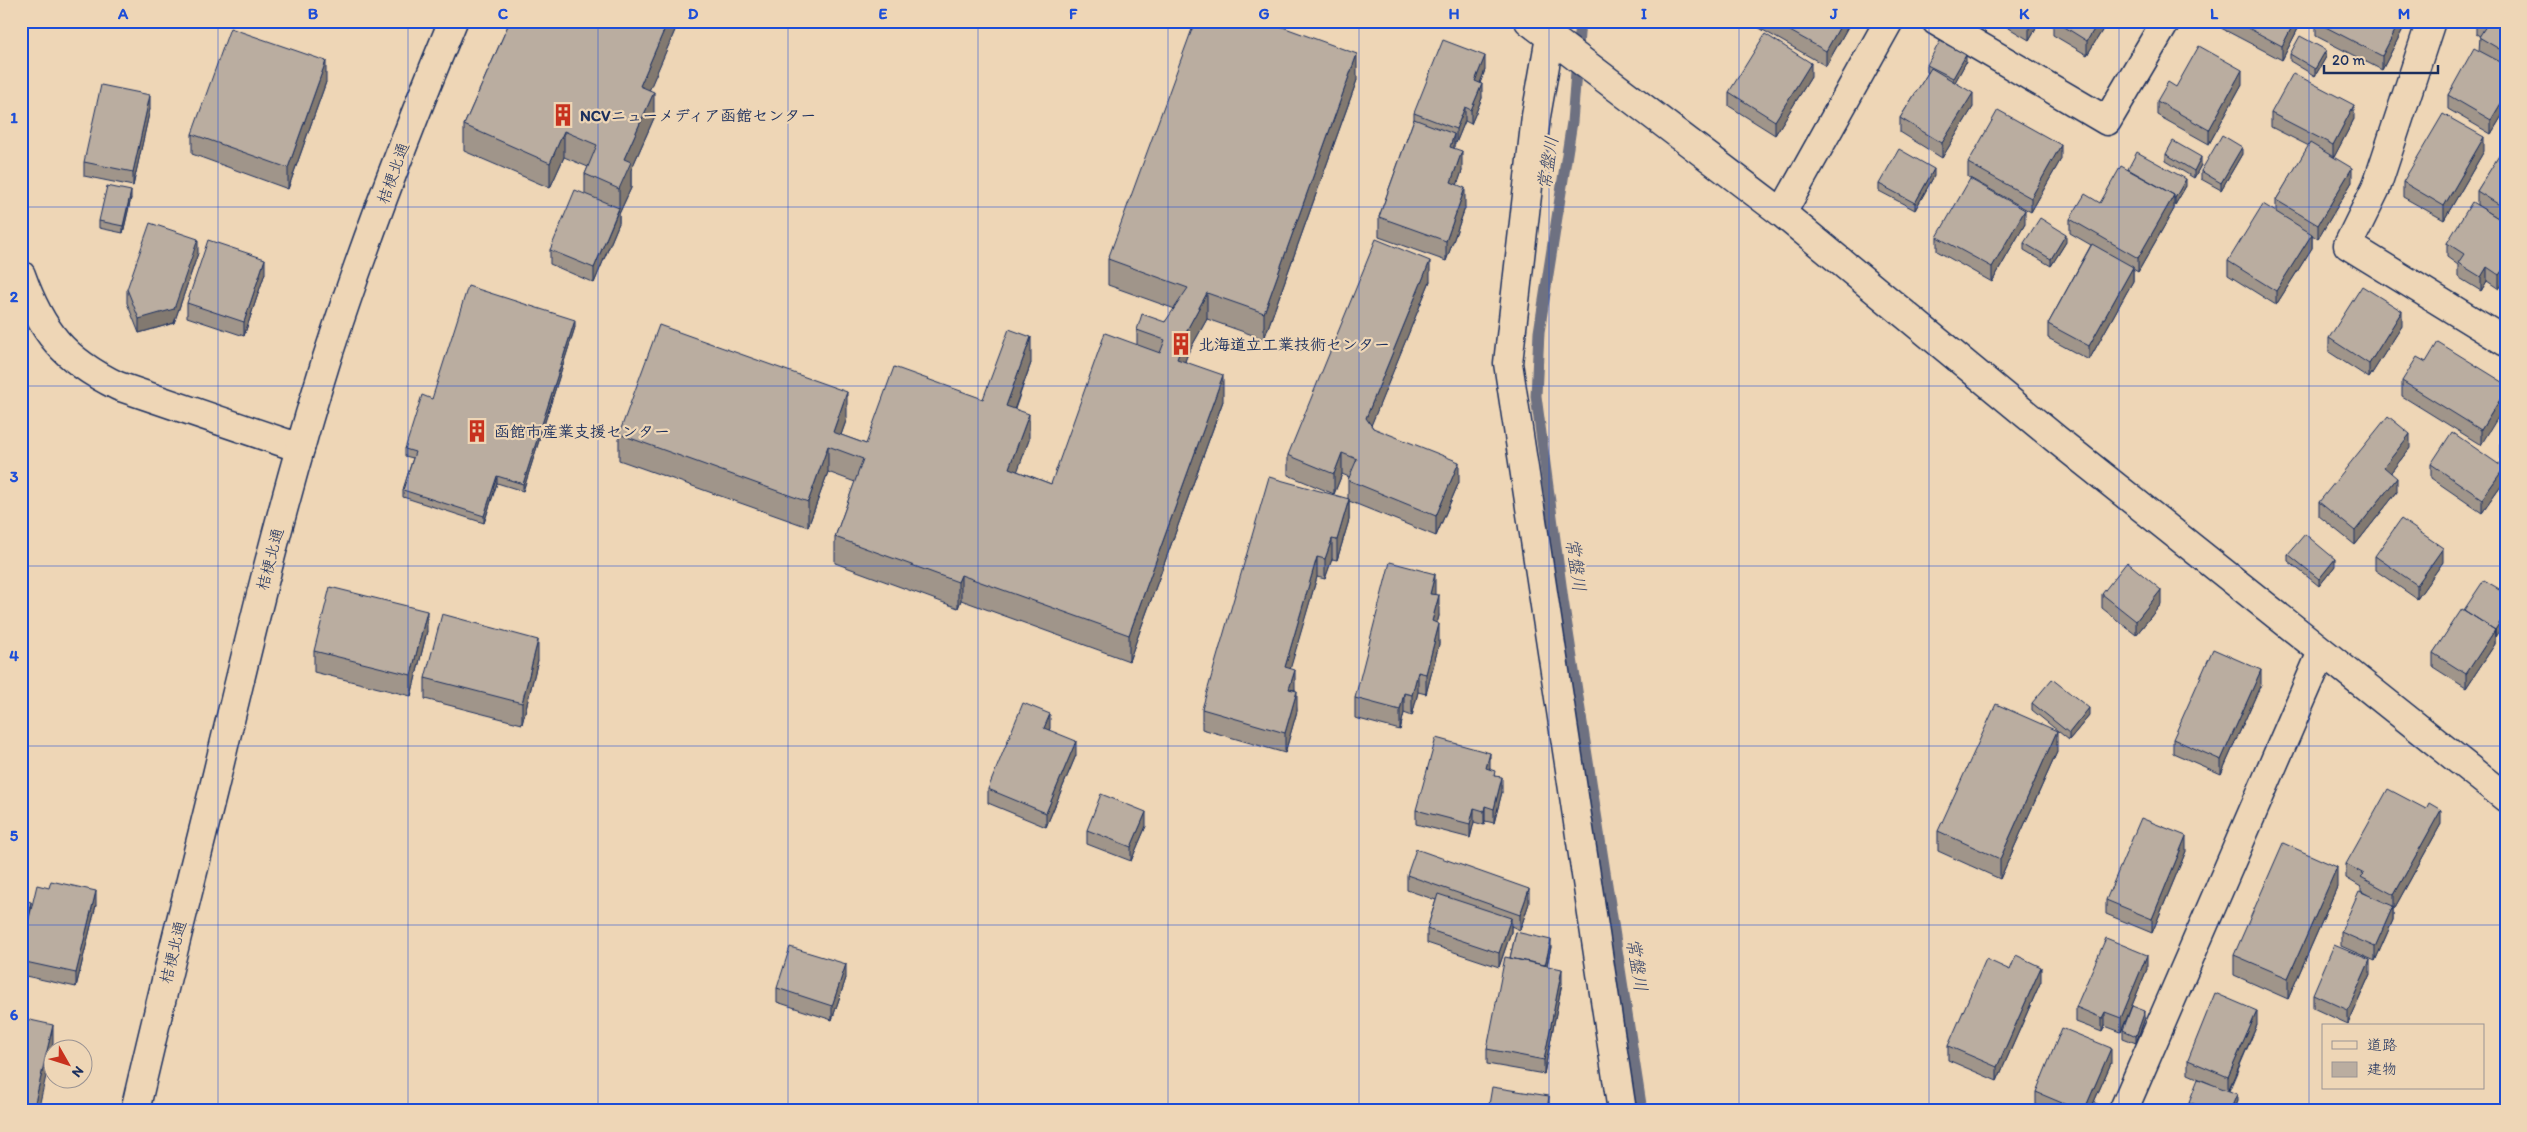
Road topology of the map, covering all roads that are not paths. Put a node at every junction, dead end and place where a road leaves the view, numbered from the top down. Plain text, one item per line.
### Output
1 (453, 21) edge
2 (1889, 21) edge
3 (1936, 21) edge
4 (2166, 21) edge
5 (2431, 21) edge
6 (1548, 37) edge
7 (1782, 213) junction
8 (21, 275) edge
9 (2504, 337) edge
10 (300, 448) junction
11 (2322, 652) junction
12 (2506, 798) edge
13 (136, 1111) edge
14 (1622, 1111) edge
15 (2123, 1111) edge

1 - 10 street, 桔梗北通
2 - 7 street
3 - 4 street
5 - 9 street
6 - 7 street
6 - 14 street
7 - 11 street
8 - 10 street
10 - 13 street, 桔梗北通
11 - 12 street
11 - 15 street

